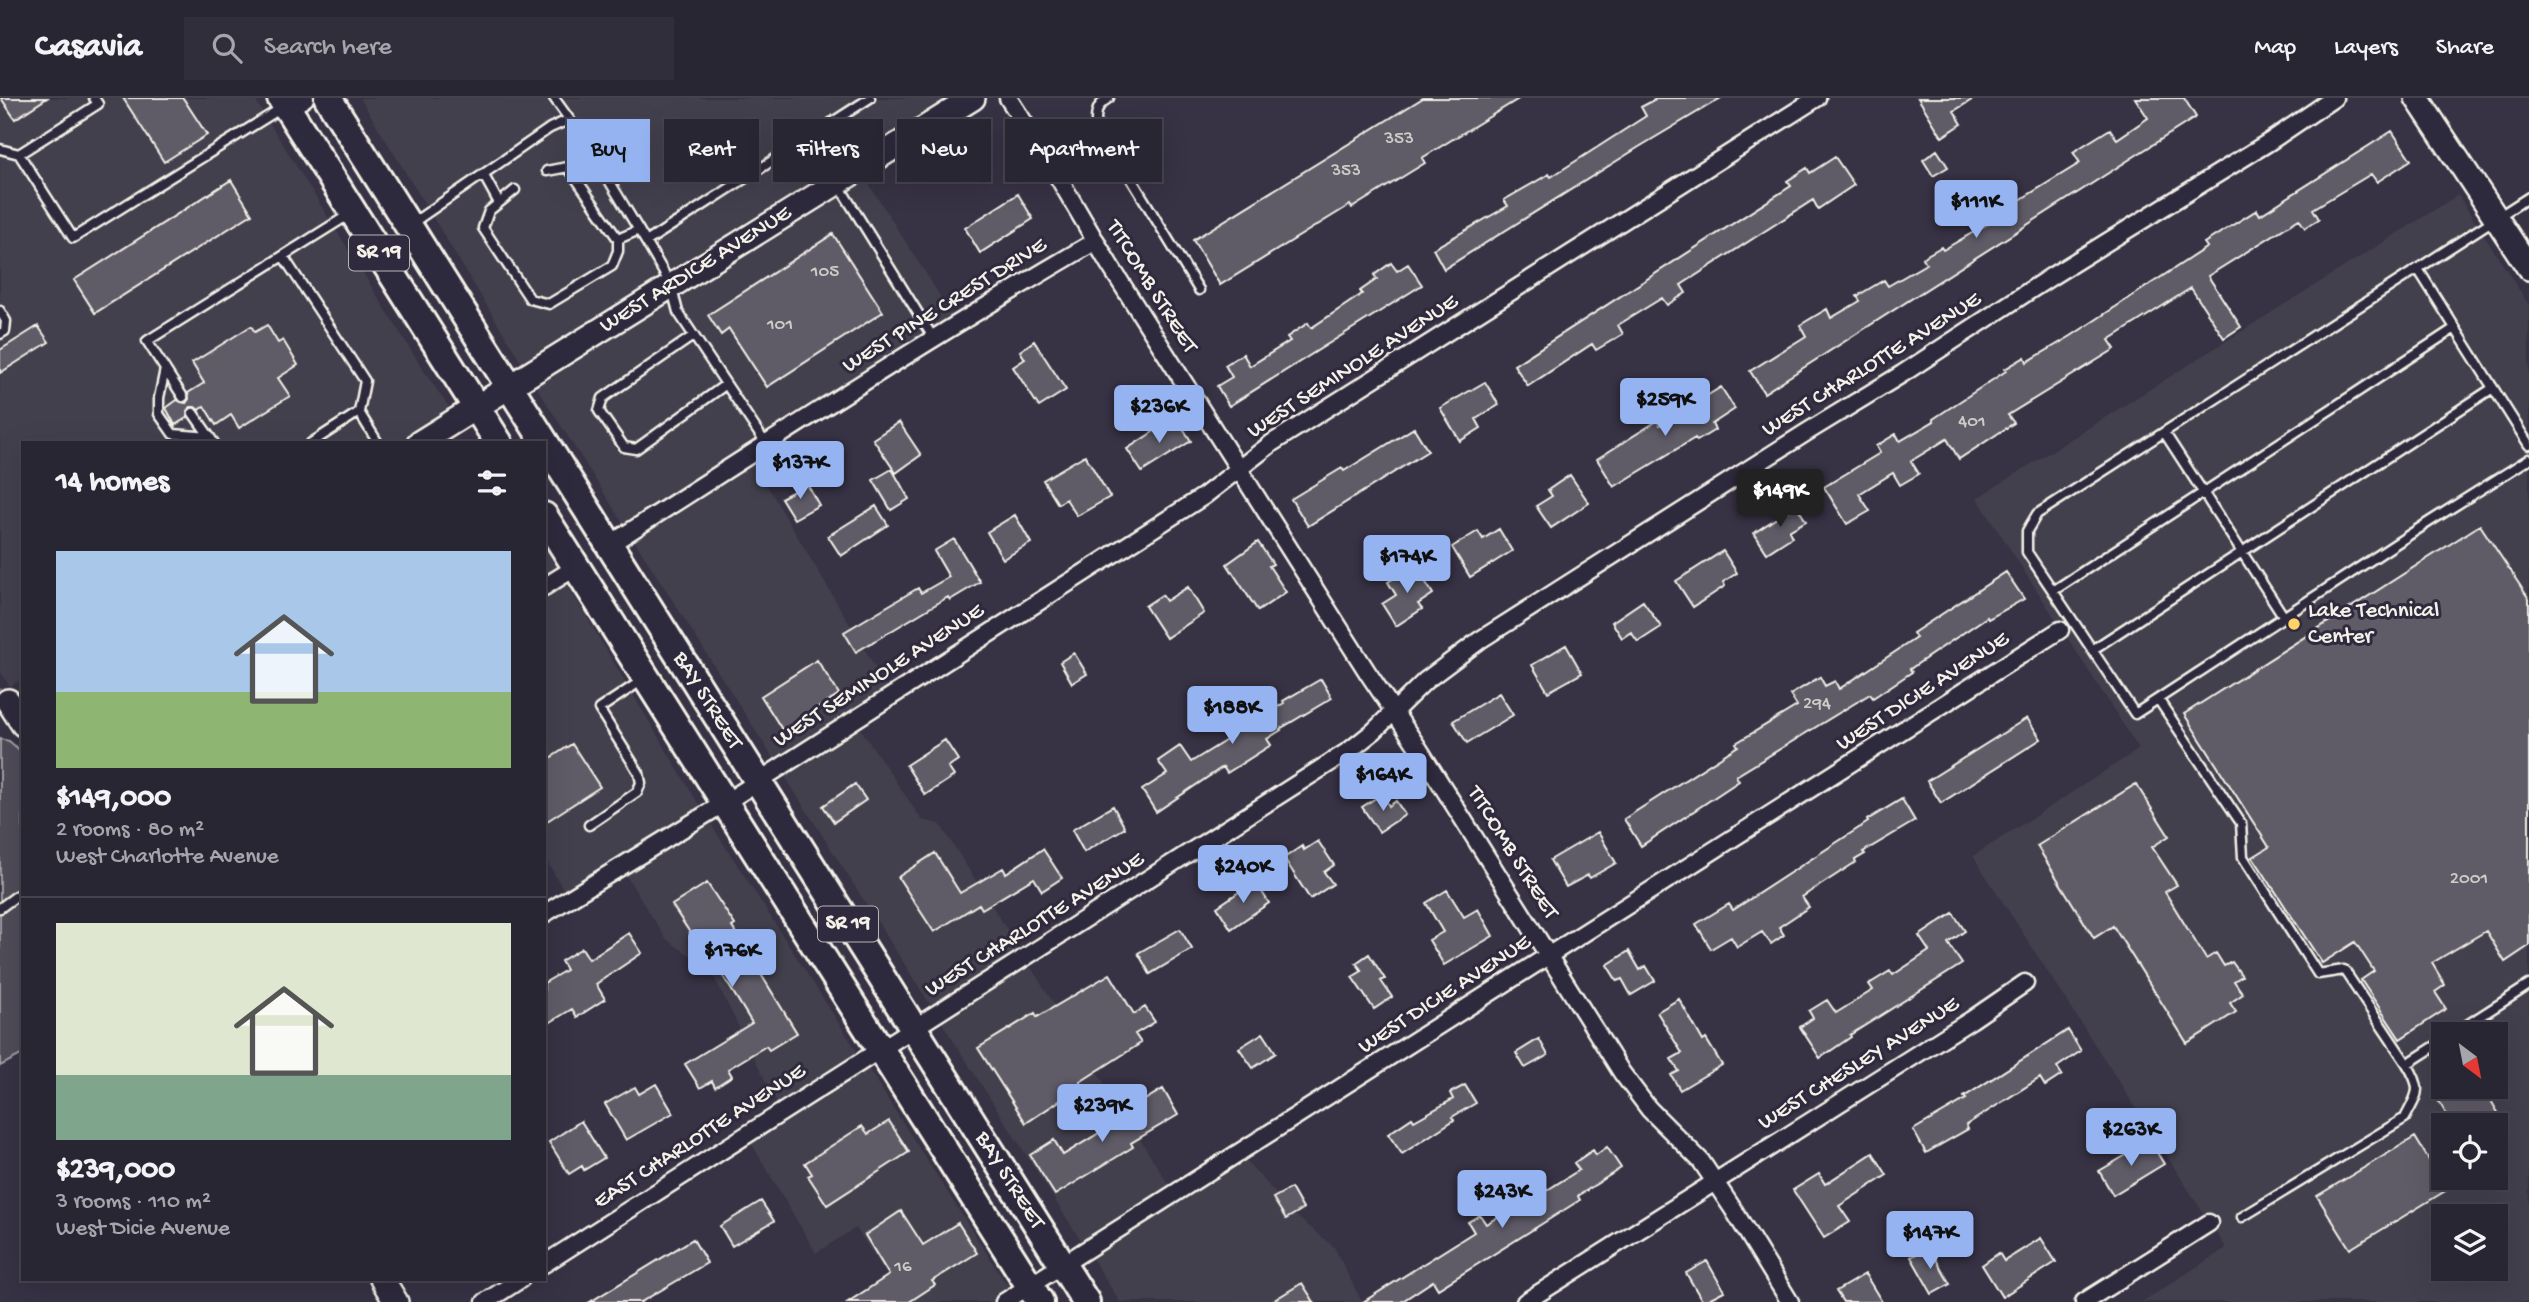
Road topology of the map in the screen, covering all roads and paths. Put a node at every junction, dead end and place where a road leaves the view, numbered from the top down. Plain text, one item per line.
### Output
1 (94, 98) edge
2 (328, 98) edge
3 (554, 98) edge
4 (870, 98) edge
5 (974, 98) edge
6 (1008, 98) edge
7 (1109, 98) edge
8 (1817, 98) edge
9 (2334, 98) edge
10 (2417, 98) edge
11 (290, 103) edge
12 (567, 119) edge
13 (567, 120) edge
14 (0, 149) edge
15 (19, 154) junction
16 (883, 154) edge
17 (547, 171) dead end
18 (483, 174) junction
19 (610, 182) edge
20 (838, 182) joint
21 (515, 190) dead end
22 (2529, 197) edge
23 (499, 203) junction
24 (353, 212) junction
25 (2496, 218) junction
26 (409, 226) junction
27 (639, 230) junction
28 (618, 239) junction
29 (1096, 241) junction
30 (646, 242) junction
31 (283, 256) junction
32 (2529, 268) edge
33 (2418, 269) junction
34 (671, 285) junction
35 (1199, 290) dead end
36 (0, 311) edge
37 (2455, 328) junction
38 (0, 334) edge
39 (694, 336) junction
40 (934, 340) junction
41 (165, 369) junction
42 (725, 385) junction
43 (510, 387) junction
44 (2493, 388) junction
45 (183, 397) dead end
46 (477, 408) junction
47 (359, 412) junction
48 (193, 413) dead end
49 (2164, 432) junction
50 (212, 440) edge
51 (314, 441) edge
52 (378, 441) edge
53 (422, 441) edge
54 (498, 441) edge
55 (544, 441) edge
56 (546, 444) edge
57 (766, 444) junction
58 (2529, 445) edge
59 (2529, 459) edge
60 (1239, 470) junction
61 (2203, 495) junction
62 (546, 519) edge
63 (609, 545) junction
64 (2242, 553) junction
65 (576, 567) junction
66 (546, 586) edge
67 (2053, 591) junction
68 (2284, 617) junction
69 (2060, 630) dead end
70 (2092, 650) junction
71 (647, 677) junction
72 (8, 697) edge
73 (2158, 699) junction
74 (1393, 710) junction
75 (21, 720) edge
76 (767, 775) junction
77 (726, 802) junction
78 (589, 825) dead end
79 (21, 892) edge
80 (0, 908) edge
81 (546, 913) edge
82 (1550, 955) junction
83 (2025, 983) dead end
84 (2529, 985) edge
85 (2472, 1022) edge
86 (914, 1028) junction
87 (880, 1049) junction
88 (2431, 1049) edge
89 (2407, 1065) junction
90 (1715, 1181) junction
91 (2242, 1217) dead end
92 (2209, 1223) dead end
93 (546, 1263) edge
94 (1063, 1265) junction
95 (383, 1281) edge
96 (518, 1281) edge
97 (1035, 1294) edge
98 (397, 1302) edge
99 (485, 1302) edge
100 (1004, 1302) edge
101 (1086, 1302) edge
102 (1525, 1302) edge
103 (1790, 1302) edge
104 (2084, 1302) edge

1 - 15 lane
2 - 26 main road, BAY STREET / SR 19
3 - 12 lane
4 - 30 lane
5 - 16 street, WEST ARDICE AVENUE
6 - 29 street, TITCOMB STREET
7 - 35 lane
8 - 60 street, WEST SEMINOLE AVENUE
9 - 74 street, WEST CHARLOTTE AVENUE
10 - 25 street
11 - 15 lane
11 - 24 main road, SR 19
13 - 18 lane
14 - 15 lane
17 - 28 lane
18 - 23 lane
18 - 26 lane
19 - 27 lane
20 - 34 street, WEST ARDICE AVENUE
20 - 40 lane
21 - 23 lane
22 - 25 lane
23 - 28 lane
24 - 31 lane
24 - 46 main road, SR 19
25 - 32 street
25 - 33 lane
26 - 43 main road, BAY STREET / SR 19
27 - 28 lane
27 - 30 lane
29 - 40 street, WEST PINE CREST DRIVE
29 - 60 street, TITCOMB STREET
30 - 34 lane
31 - 41 lane
31 - 47 lane
33 - 37 lane
33 - 49 lane
34 - 39 lane
34 - 43 street, WEST ARDICE AVENUE
36 - 38 lane
37 - 44 lane
37 - 61 lane
39 - 42 lane
39 - 42 lane
40 - 57 street, WEST PINE CREST DRIVE
41 - 45 lane
41 - 50 lane
42 - 57 lane
43 - 46 street, WEST ARDICE AVENUE
43 - 55 main road, BAY STREET / SR 19
44 - 58 lane
44 - 64 lane
46 - 53 street, WEST ARDICE AVENUE
46 - 54 main road, SR 19
47 - 51 lane
47 - 52 lane
48 - 50 lane
49 - 61 lane
49 - 67 lane
56 - 63 main road, BAY STREET / SR 19
57 - 63 street, WEST PINE CREST DRIVE
59 - 68 lane
60 - 74 street, TITCOMB STREET
60 - 76 street, WEST SEMINOLE AVENUE
61 - 64 lane
61 - 67 lane
62 - 65 main road, BAY STREET / SR 19
63 - 76 main road, BAY STREET / SR 19
64 - 68 lane
64 - 70 lane
65 - 66 street
65 - 71 main road, BAY STREET / SR 19
67 - 70 lane
68 - 73 lane
69 - 82 street, WEST DICIE AVENUE
70 - 73 lane
71 - 77 main road, BAY STREET / SR 19
71 - 78 lane
72 - 75 street
73 - 89 lane
74 - 82 street, TITCOMB STREET
74 - 86 street, WEST CHARLOTTE AVENUE
76 - 77 street, WEST SEMINOLE AVENUE
76 - 86 main road, BAY STREET / SR 19
77 - 81 street, WEST SEMINOLE AVENUE
77 - 87 main road, BAY STREET / SR 19
79 - 80 lane
82 - 90 street, TITCOMB STREET
82 - 94 street, WEST DICIE AVENUE
83 - 90 street, WEST CHESLEY AVENUE
84 - 85 lane
86 - 87 street, WEST CHARLOTTE AVENUE
86 - 94 main road, BAY STREET / SR 19
87 - 93 street, EAST CHARLOTTE AVENUE
87 - 97 main road, BAY STREET / SR 19
88 - 89 lane
89 - 91 lane
90 - 102 street, WEST CHESLEY AVENUE
90 - 103 street, TITCOMB STREET
92 - 104 street
94 - 97 street, WEST DICIE AVENUE
94 - 101 main road, BAY STREET / SR 19
95 - 98 street
96 - 99 street
97 - 100 street, WEST DICIE AVENUE

